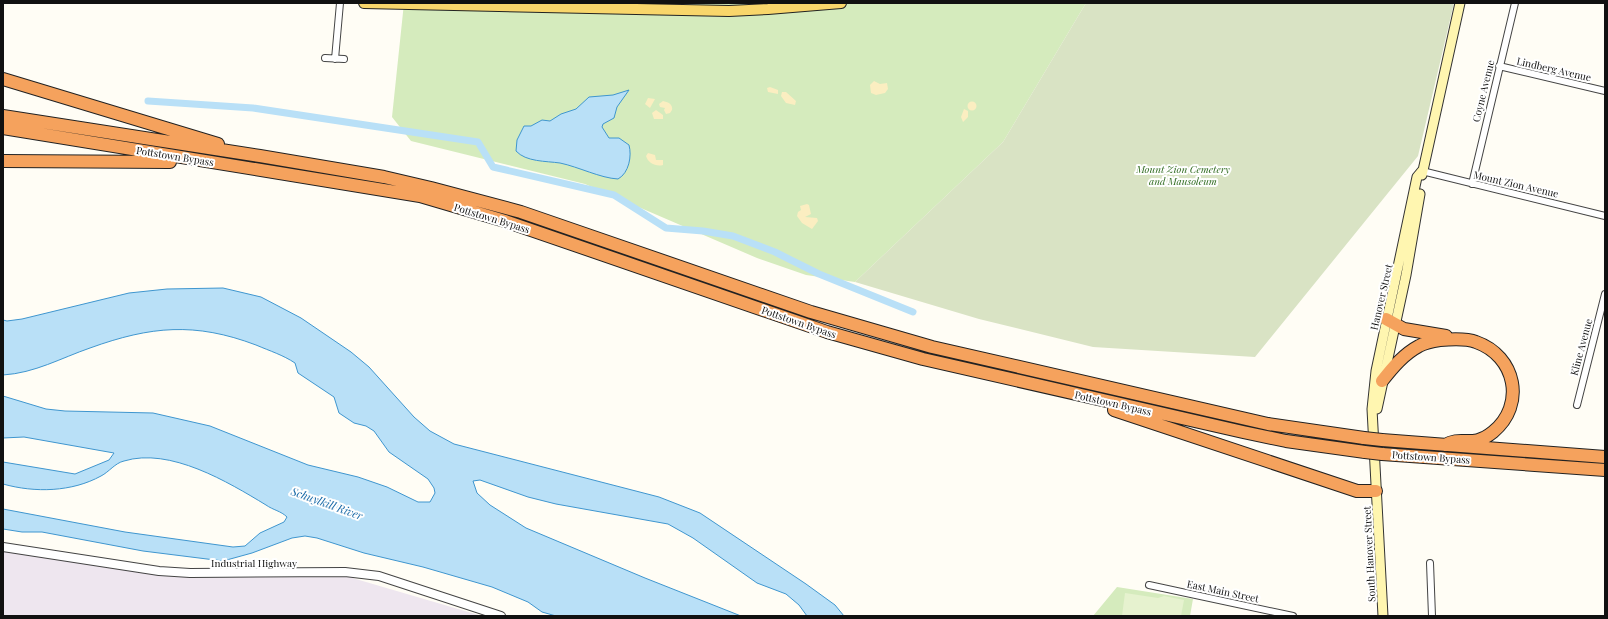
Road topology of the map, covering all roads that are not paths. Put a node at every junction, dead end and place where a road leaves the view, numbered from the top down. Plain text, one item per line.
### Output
1 (340, 3) edge
2 (364, 3) edge
3 (841, 3) edge
4 (1460, 3) edge
5 (1515, 3) edge
6 (325, 58) dead end
7 (335, 59) junction
8 (344, 59) dead end
9 (1499, 66) junction
10 (3, 79) edge
11 (1605, 91) edge
12 (3, 116) edge
13 (3, 128) edge
14 (260, 156) junction
15 (3, 161) edge
16 (1422, 171) junction
17 (316, 179) junction
18 (1472, 184) junction
19 (1605, 216) edge
20 (1605, 294) edge
21 (1604, 305) edge
22 (1391, 322) junction
23 (1472, 340) junction
24 (1382, 381) junction
25 (1080, 396) junction
26 (1576, 404) dead end
27 (1368, 434) junction
28 (1445, 445) junction
29 (1605, 457) edge
30 (1605, 470) edge
31 (1376, 491) junction
32 (3, 547) edge
33 (1430, 563) dead end
34 (1149, 585) dead end
35 (1282, 615) edge
36 (501, 616) edge
37 (1293, 616) edge
38 (1383, 616) edge
39 (1432, 616) edge

1 - 7 street
2 - 3 main road
4 - 16 main road, Hanover Street
5 - 9 street, Coyne Avenue
6 - 7 street
7 - 8 street
9 - 11 street, Lindberg Avenue
9 - 18 street, Coyne Avenue
10 - 14 highway
12 - 14 highway, Pottstown Bypass
13 - 17 highway, Pottstown Bypass
14 - 27 highway, Pottstown Bypass
15 - 17 highway
16 - 18 street, Mount Zion Avenue
16 - 22 main road, Hanover Street
17 - 25 highway, Pottstown Bypass
18 - 19 street, Mount Zion Avenue
20 - 21 street, Kline Avenue
21 - 26 street, Kline Avenue
22 - 23 highway
22 - 24 main road, Hanover Street
22 - 27 main road, Hanover Street
23 - 24 highway
23 - 28 highway
24 - 27 main road, Hanover Street
25 - 30 highway, Pottstown Bypass, bridge
25 - 31 highway
27 - 28 highway, Pottstown Bypass, bridge
27 - 31 main road, Hanover Street
28 - 29 highway, Pottstown Bypass
31 - 38 main road, South Hanover Street
32 - 36 street, Industrial Highway
33 - 39 street
34 - 35 street, East Main Street
35 - 37 street, East Main Street

